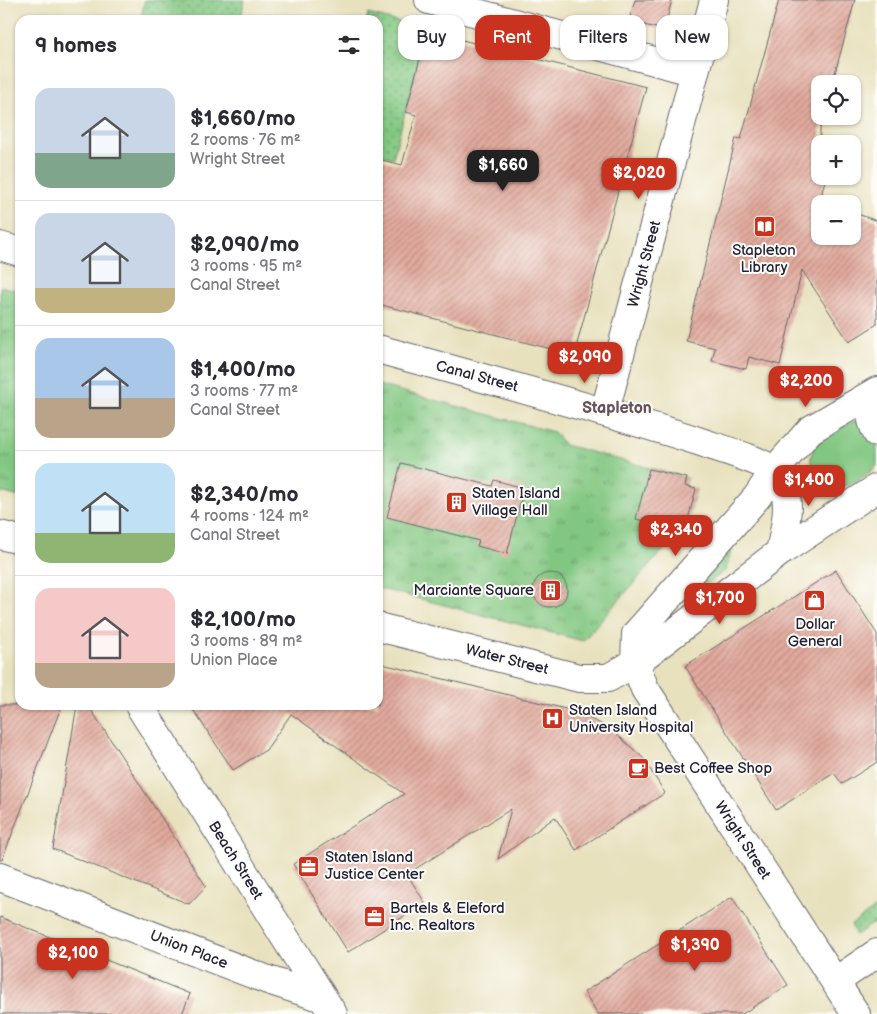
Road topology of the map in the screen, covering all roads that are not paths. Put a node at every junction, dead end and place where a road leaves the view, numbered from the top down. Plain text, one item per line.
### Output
1 (430, 0) edge
2 (714, 0) edge
3 (695, 72) junction
4 (0, 246) edge
5 (15, 250) edge
6 (383, 350) edge
7 (875, 392) edge
8 (605, 412) junction
9 (877, 432) edge
10 (774, 471) junction
11 (877, 488) edge
12 (0, 535) edge
13 (15, 539) edge
14 (780, 552) junction
15 (383, 628) edge
16 (635, 663) junction
17 (142, 710) edge
18 (0, 877) edge
19 (877, 953) edge
20 (836, 981) junction
21 (328, 1006) edge
22 (856, 1014) edge

1 - 3 street
2 - 3 street, Wright Street
3 - 8 street, Wright Street
4 - 5 street
6 - 8 street, Canal Street
7 - 9 street
7 - 10 street
8 - 10 street, Canal Street
10 - 14 street
10 - 16 street
11 - 14 street
12 - 13 street
14 - 16 street
15 - 16 street, Water Street
16 - 20 street, Wright Street
17 - 21 street, Beach Street
18 - 21 street, Union Place
19 - 20 street
20 - 22 street, Wright Street

